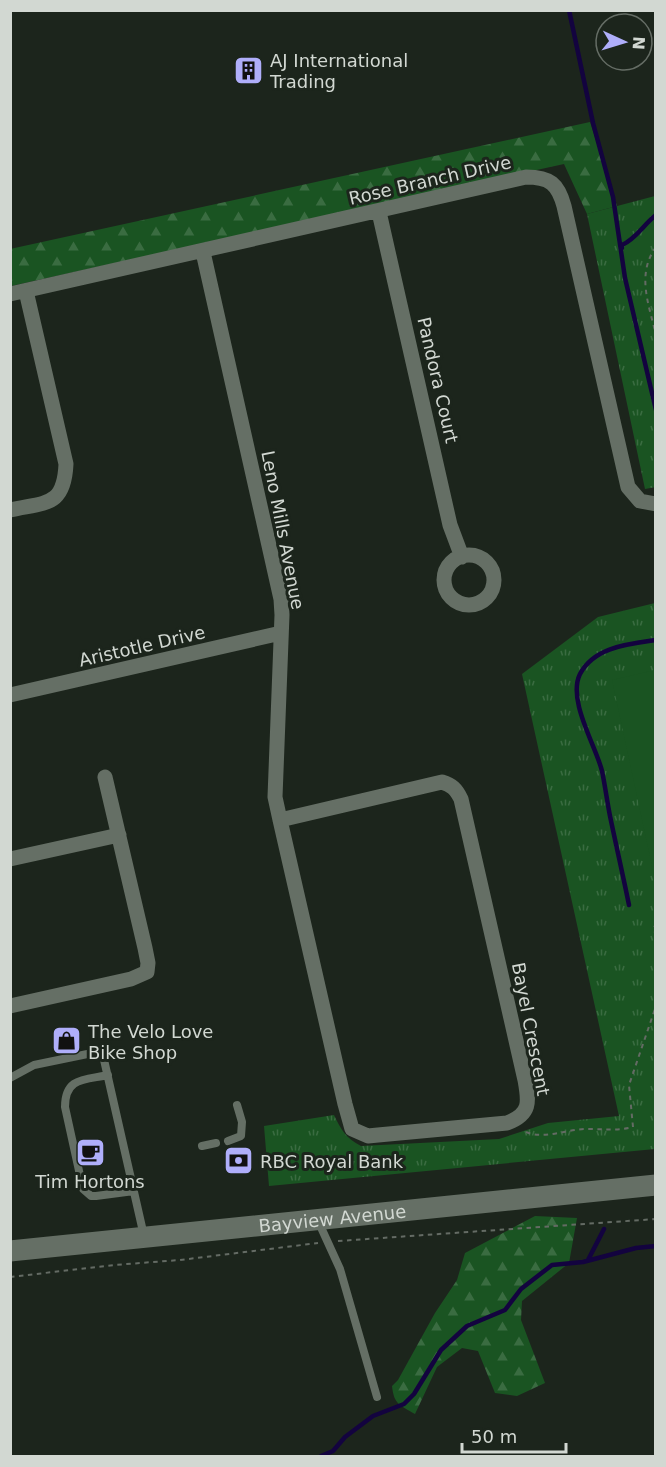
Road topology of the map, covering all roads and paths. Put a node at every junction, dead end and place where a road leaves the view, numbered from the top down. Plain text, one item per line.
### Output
1 (379, 212) junction
2 (656, 247) edge
3 (203, 252) junction
4 (18, 293) edge
5 (656, 335) edge
6 (656, 504) edge
7 (10, 510) edge
8 (462, 557) dead end
9 (281, 633) junction
10 (10, 695) edge
11 (105, 777) dead end
12 (280, 820) junction
13 (119, 835) junction
14 (10, 859) edge
15 (656, 923) edge
16 (656, 938) edge
17 (656, 1005) edge
18 (10, 1006) edge
19 (108, 1075) junction
20 (10, 1078) edge
21 (237, 1105) dead end
22 (526, 1132) dead end
23 (228, 1141) dead end
24 (216, 1143) dead end
25 (202, 1146) dead end
26 (656, 1185) edge
27 (134, 1191) junction
28 (318, 1220) junction
29 (144, 1238) junction
30 (10, 1251) edge
31 (377, 1398) dead end

1 - 3 street, Rose Branch Drive
1 - 6 street, Rose Branch Drive
1 - 8 street, Pandora Court
2 - 5 path
3 - 4 street, Rose Branch Drive
3 - 9 street, Leno Mills Avenue
4 - 7 street
9 - 10 street, Aristotle Drive
9 - 12 street, Leno Mills Avenue
11 - 13 street
12 - 12 street, Bayel Crescent
13 - 14 street
13 - 18 street
15 - 16 path
17 - 22 path
19 - 20 lane
19 - 27 lane
19 - 27 lane
21 - 23 lane
24 - 25 lane
26 - 28 main road, Bayview Avenue
27 - 29 lane
28 - 29 main road, Bayview Avenue
28 - 31 lane
29 - 30 main road, Bayview Avenue

